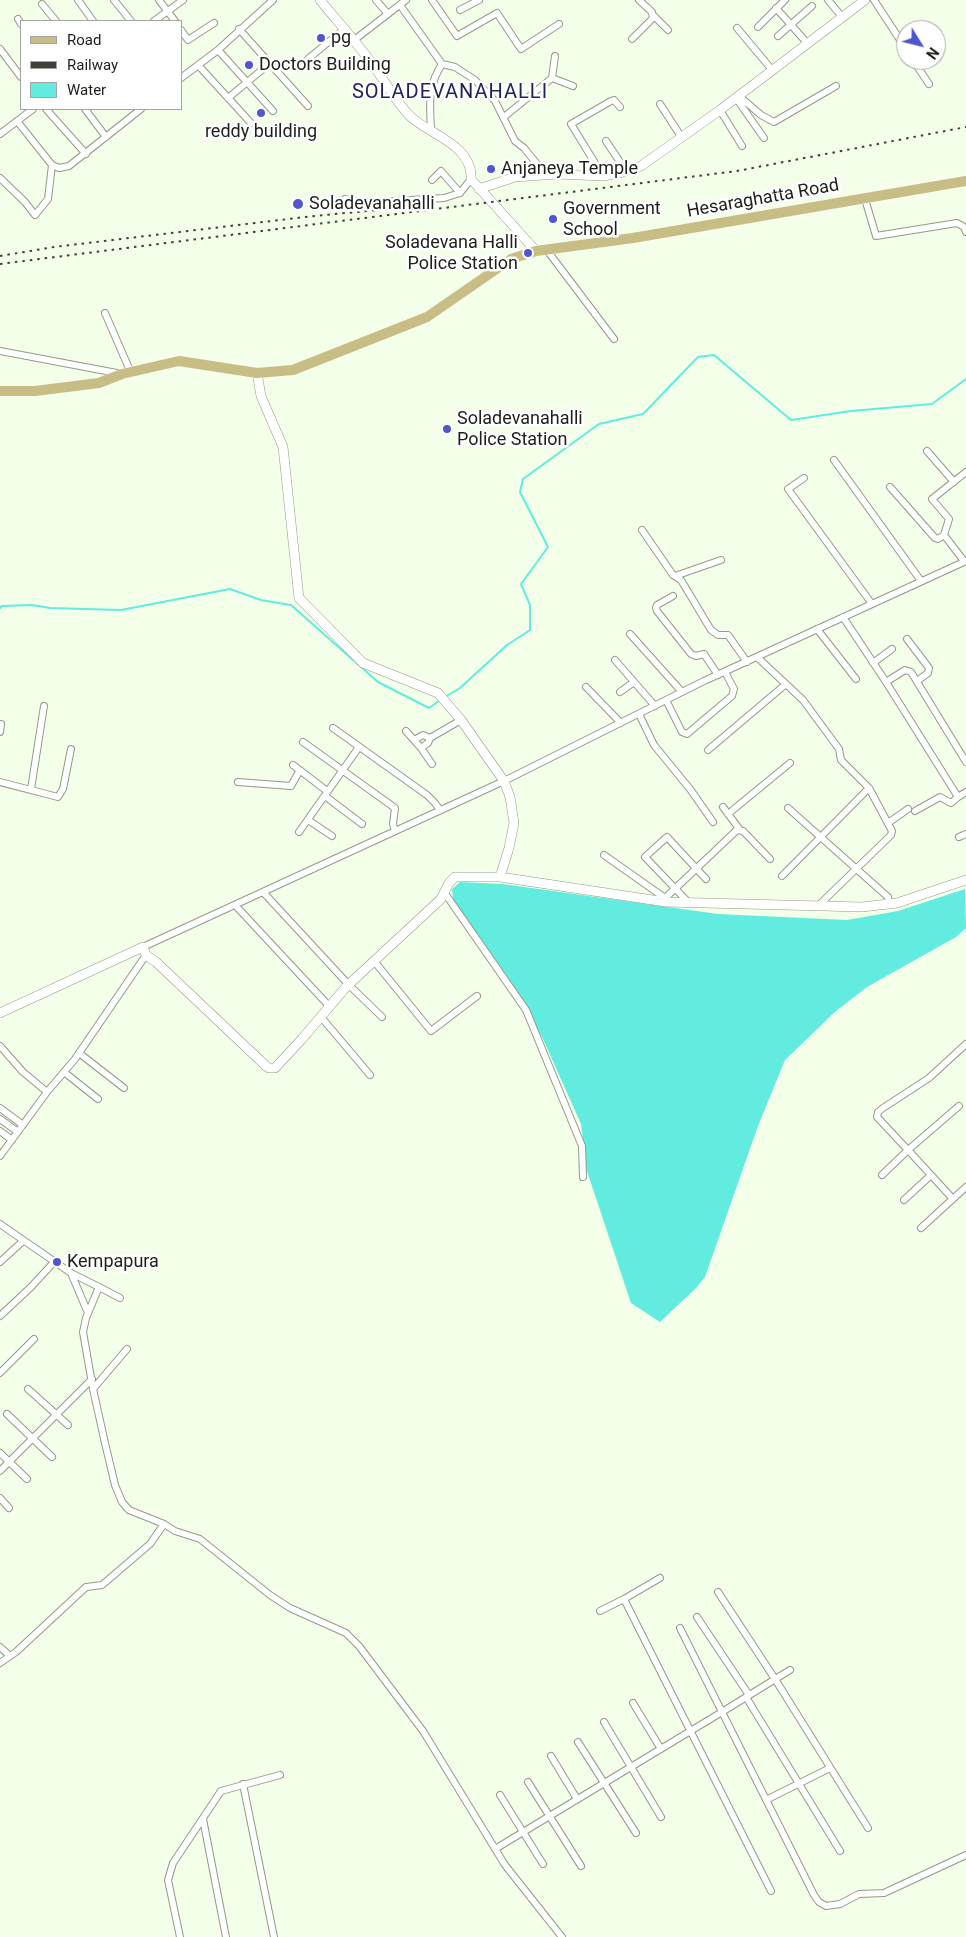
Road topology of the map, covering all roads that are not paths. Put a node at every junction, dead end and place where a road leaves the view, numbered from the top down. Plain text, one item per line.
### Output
1 (78, 0) edge
2 (114, 0) edge
3 (159, 0) edge
4 (183, 0) edge
5 (273, 0) edge
6 (320, 0) edge
7 (376, 0) edge
8 (406, 0) edge
9 (432, 0) edge
10 (479, 0) edge
11 (639, 0) edge
12 (785, 0) edge
13 (828, 0) edge
14 (865, 0) edge
15 (874, 0) edge
16 (42, 4) dead end
17 (400, 5) junction
18 (812, 6) dead end
19 (776, 8) junction
20 (460, 10) dead end
21 (168, 12) junction
22 (388, 14) junction
23 (653, 15) junction
24 (843, 18) junction
25 (55, 20) edge
26 (91, 20) edge
27 (130, 20) edge
28 (156, 20) edge
29 (174, 20) edge
30 (214, 23) dead end
31 (559, 24) dead end
32 (791, 25) junction
33 (758, 27) dead end
34 (737, 28) dead end
35 (239, 29) junction
36 (344, 29) junction
37 (668, 30) dead end
38 (182, 31) edge
39 (896, 34) edge
40 (778, 36) dead end
41 (632, 39) dead end
42 (353, 41) junction
43 (808, 44) junction
44 (0, 49) edge
45 (218, 50) junction
46 (554, 56) dead end
47 (308, 59) dead end
48 (269, 64) junction
49 (442, 64) junction
50 (198, 65) junction
51 (920, 70) edge
52 (773, 71) junction
53 (20, 76) edge
54 (182, 77) edge
55 (552, 78) junction
56 (247, 82) junction
57 (929, 84) dead end
58 (573, 86) dead end
59 (836, 86) dead end
60 (738, 97) junction
61 (228, 98) junction
62 (660, 104) dead end
63 (308, 106) dead end
64 (620, 107) dead end
65 (32, 110) edge
66 (47, 110) edge
67 (86, 110) edge
68 (140, 110) edge
69 (720, 110) junction
70 (273, 111) dead end
71 (504, 117) junction
72 (17, 121) junction
73 (251, 123) dead end
74 (431, 130) junction
75 (0, 134) edge
76 (106, 138) junction
77 (682, 138) junction
78 (764, 138) dead end
79 (606, 141) dead end
80 (742, 146) dead end
81 (86, 154) junction
82 (52, 165) junction
83 (626, 171) junction
84 (546, 175) junction
85 (603, 176) junction
86 (0, 178) edge
87 (471, 178) junction
88 (432, 180) dead end
89 (966, 181) edge
90 (479, 189) junction
91 (460, 193) junction
92 (345, 199) dead end
93 (865, 199) junction
94 (966, 232) edge
95 (541, 250) junction
96 (105, 313) dead end
97 (614, 340) dead end
98 (0, 351) edge
99 (127, 373) junction
100 (257, 373) junction
101 (0, 391) edge
102 (927, 451) dead end
103 (834, 460) dead end
104 (966, 472) edge
105 (804, 478) dead end
106 (954, 482) junction
107 (890, 487) dead end
108 (642, 530) dead end
109 (944, 535) junction
110 (722, 560) dead end
111 (965, 561) edge
112 (675, 576) junction
113 (921, 581) junction
114 (673, 596) dead end
115 (872, 604) junction
116 (843, 617) junction
117 (818, 629) junction
118 (630, 634) dead end
119 (907, 639) dead end
120 (892, 649) dead end
121 (757, 657) junction
122 (615, 660) dead end
123 (746, 662) junction
124 (873, 663) junction
125 (722, 673) junction
126 (856, 680) dead end
127 (917, 681) junction
128 (634, 682) junction
129 (886, 682) junction
130 (786, 684) junction
131 (586, 687) dead end
132 (620, 692) dead end
133 (682, 692) junction
134 (666, 700) junction
135 (44, 706) dead end
136 (655, 706) junction
137 (639, 714) junction
138 (461, 720) junction
139 (620, 723) junction
140 (1, 724) edge
141 (333, 728) dead end
142 (406, 731) dead end
143 (0, 732) edge
144 (430, 738) junction
145 (414, 740) junction
146 (304, 742) dead end
147 (359, 747) junction
148 (421, 748) junction
149 (71, 749) dead end
150 (708, 750) dead end
151 (966, 762) edge
152 (790, 763) dead end
153 (432, 764) dead end
154 (293, 766) dead end
155 (300, 770) junction
156 (342, 771) junction
157 (504, 781) junction
158 (0, 782) edge
159 (238, 782) dead end
160 (869, 788) junction
161 (31, 789) junction
162 (966, 792) edge
163 (326, 794) junction
164 (958, 797) junction
165 (723, 807) dead end
166 (788, 808) dead end
167 (908, 809) dead end
168 (440, 810) junction
169 (915, 811) dead end
170 (728, 814) junction
171 (308, 820) junction
172 (713, 822) dead end
173 (888, 823) junction
174 (362, 824) dead end
175 (740, 830) junction
176 (394, 831) junction
177 (299, 832) dead end
178 (332, 836) dead end
179 (821, 837) junction
180 (604, 855) dead end
181 (770, 859) dead end
182 (696, 868) junction
183 (856, 869) junction
184 (782, 876) dead end
185 (500, 877) junction
186 (706, 879) dead end
187 (966, 880) edge
188 (675, 889) junction
189 (263, 892) junction
190 (444, 892) junction
191 (664, 900) junction
192 (688, 902) junction
193 (235, 904) junction
194 (889, 904) junction
195 (818, 906) junction
196 (145, 951) junction
197 (374, 961) junction
198 (349, 984) junction
199 (477, 996) dead end
200 (330, 1007) junction
201 (0, 1014) edge
202 (322, 1017) junction
203 (382, 1017) dead end
204 (966, 1044) edge
205 (0, 1046) edge
206 (79, 1053) junction
207 (64, 1072) junction
208 (370, 1075) dead end
209 (124, 1088) dead end
210 (47, 1092) junction
211 (98, 1099) dead end
212 (959, 1106) dead end
213 (0, 1108) edge
214 (0, 1119) edge
215 (23, 1125) junction
216 (0, 1132) edge
217 (18, 1132) junction
218 (12, 1140) junction
219 (3, 1147) edge
220 (908, 1150) junction
221 (0, 1156) edge
222 (882, 1175) dead end
223 (931, 1175) junction
224 (583, 1177) dead end
225 (966, 1187) edge
226 (953, 1199) junction
227 (904, 1200) dead end
228 (0, 1224) edge
229 (921, 1228) dead end
230 (23, 1241) junction
231 (55, 1261) junction
232 (0, 1262) edge
233 (71, 1273) junction
234 (99, 1287) junction
235 (120, 1298) dead end
236 (88, 1313) junction
237 (0, 1316) edge
238 (34, 1338) dead end
239 (127, 1349) dead end
240 (0, 1372) edge
241 (92, 1379) junction
242 (93, 1388) junction
243 (28, 1389) dead end
244 (7, 1414) dead end
245 (56, 1414) junction
246 (68, 1425) dead end
247 (32, 1438) junction
248 (0, 1453) edge
249 (52, 1457) dead end
250 (9, 1462) junction
251 (0, 1471) edge
252 (27, 1479) dead end
253 (0, 1498) edge
254 (10, 1508) dead end
255 (164, 1524) junction
256 (660, 1578) dead end
257 (718, 1592) dead end
258 (624, 1599) junction
259 (600, 1611) dead end
260 (697, 1617) dead end
261 (680, 1628) dead end
262 (0, 1647) edge
263 (10, 1656) junction
264 (0, 1663) edge
265 (790, 1670) dead end
266 (775, 1679) junction
267 (748, 1696) junction
268 (633, 1703) dead end
269 (722, 1712) junction
270 (604, 1722) dead end
271 (690, 1732) junction
272 (578, 1742) dead end
273 (661, 1749) junction
274 (551, 1756) dead end
275 (631, 1767) junction
276 (830, 1768) junction
277 (280, 1775) dead end
278 (528, 1782) dead end
279 (604, 1783) junction
280 (798, 1783) junction
281 (243, 1784) junction
282 (500, 1795) dead end
283 (577, 1800) junction
284 (766, 1800) junction
285 (549, 1816) junction
286 (661, 1817) dead end
287 (203, 1819) junction
288 (868, 1828) dead end
289 (523, 1832) junction
290 (636, 1833) dead end
291 (495, 1848) junction
292 (840, 1851) dead end
293 (966, 1855) edge
294 (543, 1864) dead end
295 (581, 1866) dead end
296 (771, 1891) dead end
297 (180, 1937) edge
298 (226, 1937) edge
299 (274, 1937) edge
300 (562, 1937) edge

1 - 26 street
2 - 27 street
3 - 21 street
4 - 21 street
5 - 35 street
6 - 36 street
7 - 22 street
8 - 17 street
9 - 31 street
10 - 20 street
11 - 23 street
12 - 19 street
13 - 24 street
14 - 24 street
15 - 39 street
16 - 25 street
17 - 22 street
17 - 49 street
18 - 32 street
19 - 32 street
19 - 33 street
21 - 28 street
21 - 29 street
22 - 42 street
23 - 37 street
23 - 41 street
24 - 43 street
30 - 38 street
32 - 40 street
32 - 43 street
34 - 52 street
35 - 45 street
35 - 48 street
36 - 42 street
36 - 47 street
42 - 74 street
43 - 52 street
44 - 53 street
45 - 50 street
45 - 56 street
46 - 55 street
48 - 56 street
48 - 63 street
49 - 71 street
49 - 74 street
50 - 54 street
50 - 61 street
51 - 57 street
52 - 60 street
55 - 58 street
55 - 71 street
56 - 61 street
56 - 70 street
59 - 60 street
60 - 69 street
60 - 78 street
61 - 73 street
62 - 77 street
64 - 85 street
65 - 72 street
66 - 81 street
67 - 76 street
68 - 76 street
69 - 77 street
69 - 80 street
71 - 84 street
72 - 75 street
72 - 82 street
74 - 87 street
76 - 81 street
77 - 83 street
79 - 83 street
81 - 82 street
82 - 86 street
83 - 85 street
84 - 85 street
84 - 90 street
87 - 90 street
87 - 91 street
88 - 91 street
89 - 93 main road, Hesaraghatta Road
90 - 95 street
91 - 92 street
93 - 94 street
93 - 95 main road, Hesaraghatta Road
95 - 97 street
95 - 100 main road, Hesaraghatta Road
96 - 99 street
98 - 99 street
99 - 100 main road, Hesaraghatta Road
99 - 101 main road, Hesaraghatta Road
100 - 138 street
102 - 106 street
103 - 113 street
104 - 106 street
105 - 115 street
106 - 109 street
107 - 109 street
108 - 112 street
109 - 111 street
110 - 112 street
111 - 113 street
112 - 123 street
113 - 115 street
114 - 125 street
115 - 116 street
116 - 117 street
116 - 124 street
117 - 121 street
117 - 126 street
118 - 133 street
119 - 127 street
120 - 124 street
121 - 123 street
121 - 130 street
122 - 128 street
123 - 125 street
124 - 129 street
125 - 133 street
125 - 134 street
127 - 129 street
127 - 151 street
128 - 132 street
128 - 136 street
129 - 164 street
130 - 150 street
130 - 160 street
131 - 139 street
133 - 134 street
134 - 136 street
135 - 161 street
136 - 137 street
137 - 139 street
137 - 172 street
138 - 144 street
138 - 157 street
139 - 157 street
140 - 143 street
141 - 147 street
142 - 145 street
144 - 145 street
144 - 148 street
145 - 148 street
146 - 156 street
147 - 156 street
147 - 168 street
148 - 153 street
149 - 161 street
152 - 170 street
154 - 155 street
155 - 159 street
155 - 163 street
156 - 163 street
156 - 176 street
157 - 168 street
157 - 185 street
158 - 161 street
160 - 173 street
160 - 179 street
162 - 164 street
163 - 171 street
163 - 174 street
164 - 169 street
165 - 170 street
166 - 179 street
167 - 173 street
168 - 176 street
170 - 175 street
171 - 177 street
171 - 178 street
173 - 183 street
175 - 181 street
175 - 182 street
176 - 189 street
179 - 183 street
179 - 184 street
180 - 191 street
182 - 186 street
182 - 188 street
182 - 188 street
183 - 194 street
183 - 195 street
185 - 190 street
185 - 191 street
187 - 194 street
188 - 191 street
188 - 192 street
189 - 193 street
189 - 198 street
190 - 197 street
190 - 224 street
191 - 192 street
192 - 195 street
193 - 196 street
193 - 200 street
194 - 195 street
196 - 201 street
196 - 202 street
196 - 206 street
197 - 198 street
197 - 199 street
198 - 200 street
198 - 203 street
200 - 202 street
202 - 208 street
204 - 220 street
205 - 210 street
206 - 207 street
206 - 209 street
207 - 210 street
207 - 211 street
210 - 215 street
212 - 220 street
213 - 215 street
214 - 217 street
215 - 217 street
216 - 218 street
217 - 218 street
218 - 219 street
219 - 221 street
220 - 222 street
220 - 223 street
223 - 226 street
223 - 227 street
225 - 226 street
226 - 229 street
228 - 230 street
230 - 231 street
230 - 232 street
231 - 233 street
231 - 237 street
233 - 234 street
233 - 236 street
234 - 235 street
234 - 236 street
236 - 241 street
238 - 240 street
239 - 242 street
241 - 242 street
241 - 245 street
242 - 255 street
243 - 245 street
244 - 247 street
245 - 246 street
245 - 247 street
247 - 249 street
247 - 250 street
248 - 250 street
250 - 251 street
250 - 252 street
253 - 254 street
255 - 263 street
255 - 291 street
256 - 258 street
257 - 266 street
258 - 259 street
258 - 271 street
260 - 267 street
261 - 269 street
262 - 263 street
263 - 264 street
265 - 266 street
266 - 267 street
266 - 276 street
267 - 269 street
267 - 280 street
268 - 273 street
269 - 271 street
269 - 284 street
270 - 275 street
271 - 273 street
271 - 296 street
272 - 279 street
273 - 275 street
274 - 283 street
275 - 279 street
275 - 286 street
276 - 280 street
276 - 288 street
277 - 281 street
278 - 285 street
279 - 283 street
279 - 290 street
280 - 284 street
280 - 292 street
281 - 287 street
281 - 299 street
282 - 289 street
283 - 285 street
284 - 293 street
285 - 289 street
285 - 295 street
287 - 297 street
287 - 298 street
289 - 291 street
289 - 294 street
291 - 300 street

